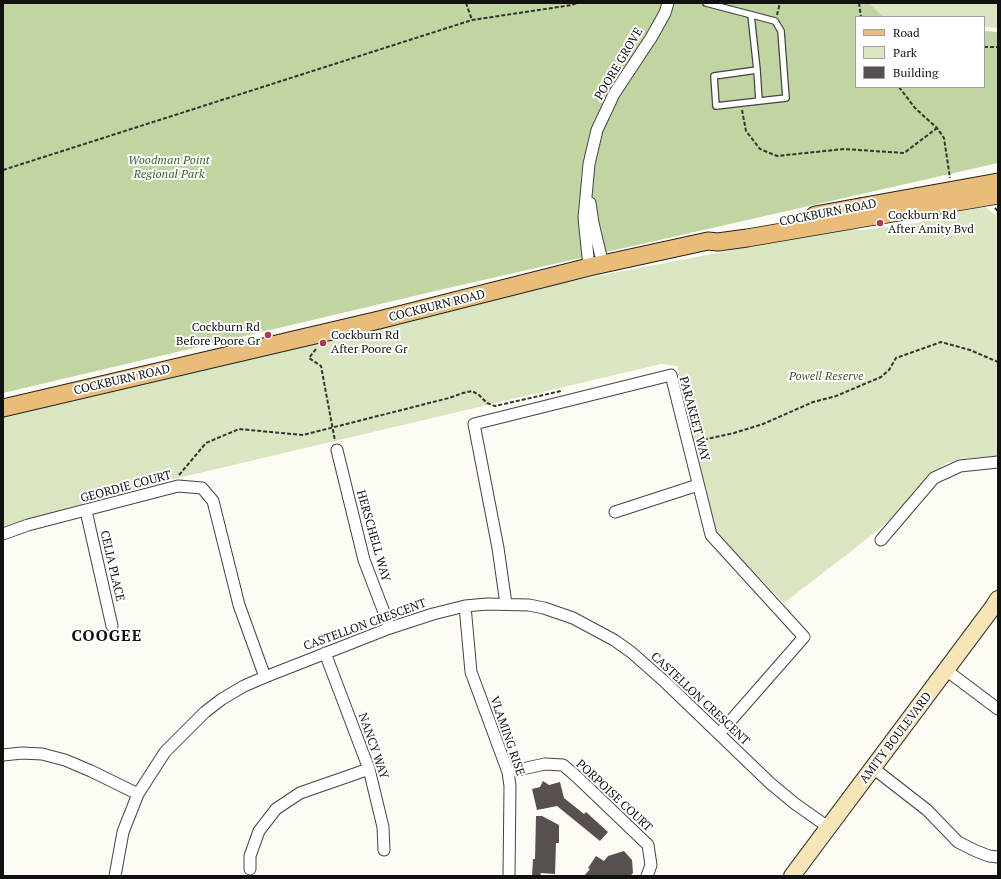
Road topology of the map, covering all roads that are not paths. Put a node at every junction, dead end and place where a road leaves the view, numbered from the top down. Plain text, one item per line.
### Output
1 (668, 3) edge
2 (706, 3) edge
3 (751, 15) junction
4 (757, 70) junction
5 (759, 101) junction
6 (998, 182) edge
7 (998, 195) edge
8 (708, 241) junction
9 (596, 266) junction
10 (3, 408) edge
11 (336, 450) road end
12 (998, 462) edge
13 (698, 485) junction
14 (86, 511) junction
15 (615, 512) dead end
16 (3, 534) edge
17 (880, 540) dead end
18 (998, 599) edge
19 (506, 604) junction
20 (465, 606) junction
21 (112, 626) dead end
22 (390, 628) junction
23 (325, 653) junction
24 (946, 670) junction
25 (264, 677) junction
26 (998, 709) edge
27 (719, 734) junction
28 (3, 755) edge
29 (873, 768) junction
30 (369, 769) junction
31 (508, 772) junction
32 (138, 794) junction
33 (828, 827) junction
34 (384, 850) dead end
35 (998, 858) edge
36 (250, 869) dead end
37 (115, 876) edge
38 (509, 876) edge
39 (647, 876) edge
40 (792, 876) edge

1 - 9 street, POORE GROVE
2 - 3 lane
3 - 4 lane
3 - 5 lane
4 - 5 lane
4 - 5 lane
6 - 8 main road, COCKBURN ROAD
7 - 8 main road, COCKBURN ROAD
8 - 9 main road, COCKBURN ROAD
9 - 10 main road, COCKBURN ROAD
11 - 22 street, HERSCHELL WAY
12 - 17 street
13 - 15 street
13 - 19 street, PARAKEET WAY
13 - 27 street, PARAKEET WAY
14 - 16 street, GEORDIE COURT
14 - 21 street, CELIA PLACE
14 - 25 street, GEORDIE COURT
18 - 24 street, AMITY BOULEVARD
19 - 20 street, CASTELLON CRESCENT
19 - 27 street, CASTELLON CRESCENT
20 - 22 street, CASTELLON CRESCENT
20 - 31 street, VLAMING RISE
22 - 23 street, CASTELLON CRESCENT
23 - 25 street, CASTELLON CRESCENT
23 - 30 street, NANCY WAY
24 - 26 street
24 - 29 street, AMITY BOULEVARD
25 - 32 street, CASTELLON CRESCENT
27 - 33 street, CASTELLON CRESCENT
28 - 32 street
29 - 33 street, AMITY BOULEVARD
29 - 35 street
30 - 34 street, NANCY WAY
30 - 36 street
31 - 38 street, VLAMING RISE
31 - 39 street, PORPOISE COURT
32 - 37 street, CASTELLON CRESCENT
33 - 40 street, AMITY BOULEVARD

